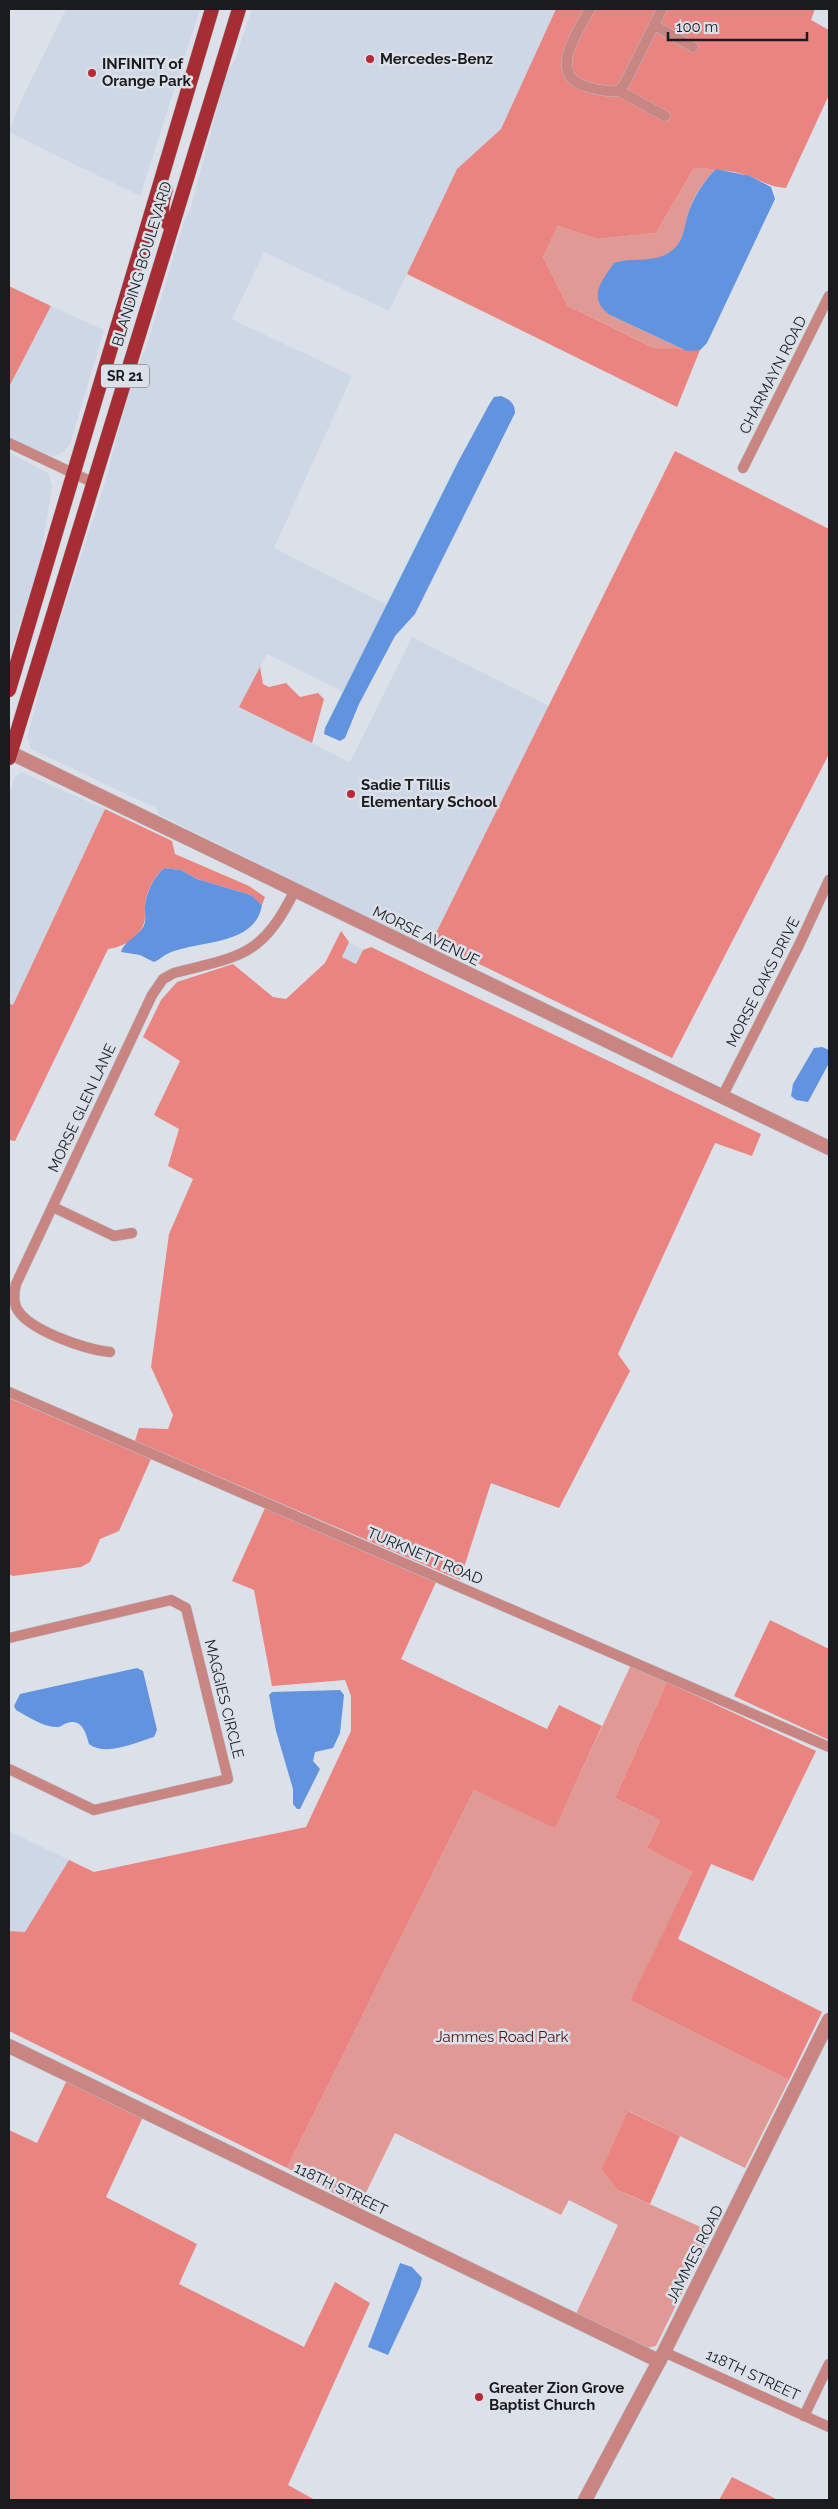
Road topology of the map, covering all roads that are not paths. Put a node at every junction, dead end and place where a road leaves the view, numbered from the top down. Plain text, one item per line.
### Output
1 (212, 9) edge
2 (239, 9) edge
3 (590, 9) edge
4 (662, 9) edge
5 (654, 25) junction
6 (692, 47) dead end
7 (619, 92) junction
8 (186, 93) junction
9 (665, 116) dead end
10 (171, 226) junction
11 (829, 296) edge
12 (9, 443) edge
13 (743, 468) dead end
14 (73, 473) junction
15 (92, 482) junction
16 (34, 607) junction
17 (42, 654) junction
18 (9, 690) edge
19 (9, 755) edge
20 (829, 880) edge
21 (294, 890) junction
22 (722, 1097) junction
23 (829, 1148) edge
24 (53, 1207) junction
25 (132, 1233) dead end
26 (110, 1352) dead end
27 (9, 1392) edge
28 (9, 1638) edge
29 (829, 1747) edge
30 (9, 1769) edge
31 (829, 2020) edge
32 (9, 2046) edge
33 (662, 2356) junction
34 (829, 2364) edge
35 (804, 2416) junction
36 (829, 2427) edge
37 (585, 2500) edge

1 - 8 main road, BLANDING BOULEVARD / SR 21
2 - 10 main road, BLANDING BOULEVARD / SR 21
3 - 7 street
4 - 5 street
5 - 6 street
5 - 7 street
7 - 9 street
8 - 10 main road
8 - 14 main road, BLANDING BOULEVARD / SR 21
10 - 15 main road, BLANDING BOULEVARD / SR 21
11 - 13 street, CHARMAYN ROAD
12 - 14 street
14 - 15 street
14 - 16 main road, BLANDING BOULEVARD / SR 21
15 - 17 main road, BLANDING BOULEVARD / SR 21
16 - 17 main road
16 - 18 main road, BLANDING BOULEVARD / SR 21
17 - 19 main road, BLANDING BOULEVARD / SR 21
19 - 21 street, MORSE AVENUE
20 - 22 street, MORSE OAKS DRIVE
21 - 22 street, MORSE AVENUE
21 - 24 street, MORSE GLEN LANE
22 - 23 street, MORSE AVENUE
24 - 25 street
24 - 26 street, MORSE GLEN LANE
27 - 29 street, TURKNETT ROAD
28 - 30 street, MAGGIES CIRCLE
31 - 33 street, JAMMES ROAD
32 - 33 street, 118TH STREET
33 - 35 street, 118TH STREET
33 - 37 street, JAMMES ROAD
34 - 35 street
35 - 36 street, 118TH STREET

